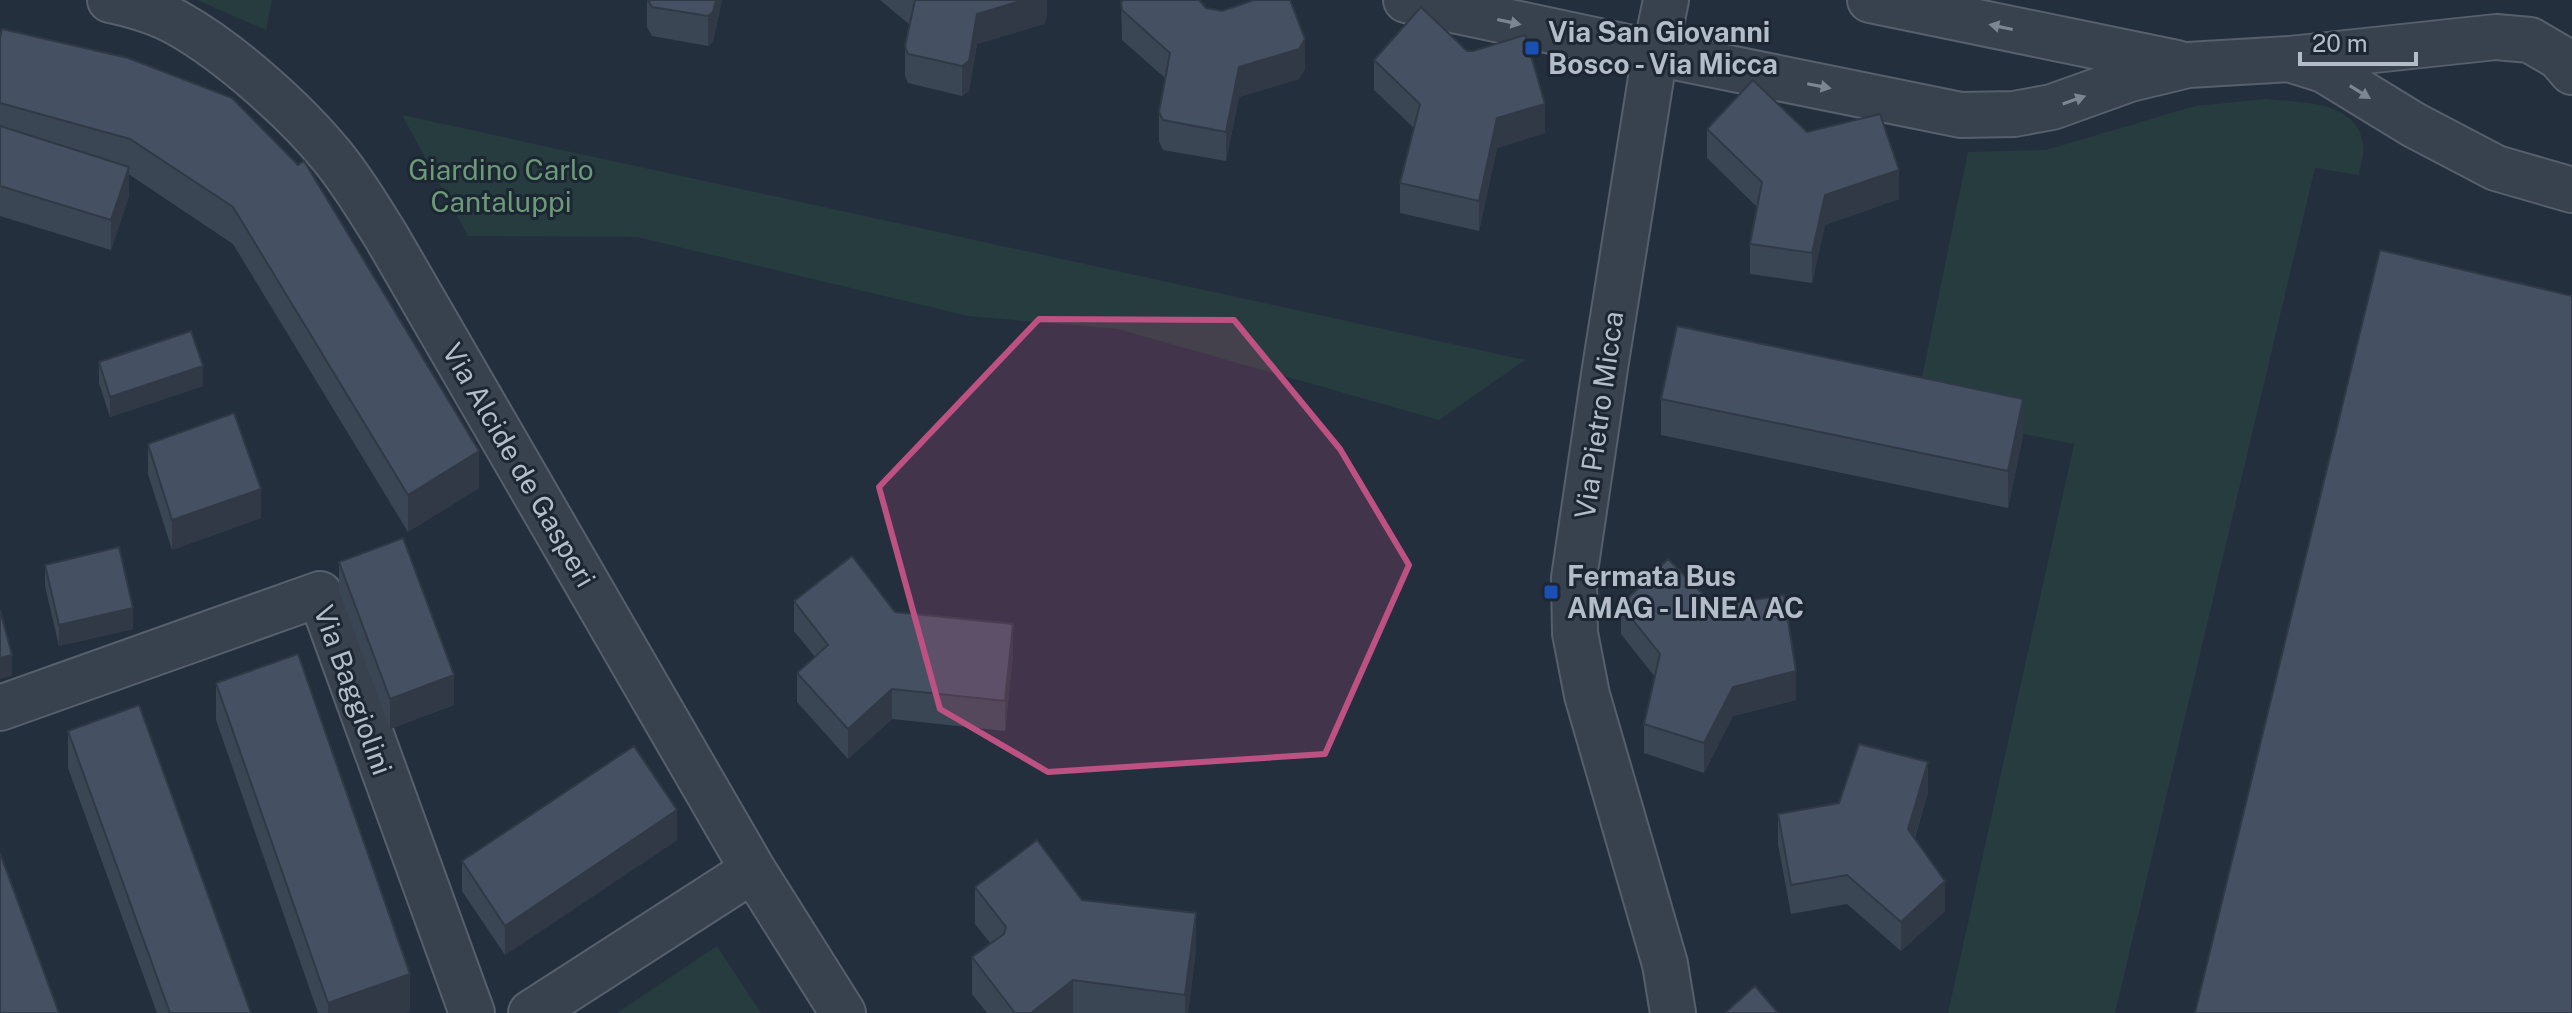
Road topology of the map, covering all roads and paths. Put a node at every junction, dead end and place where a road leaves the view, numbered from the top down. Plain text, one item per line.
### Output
1 (110, 0) edge
2 (1406, 0) edge
3 (1666, 0) edge
4 (1870, 0) edge
5 (1655, 53) junction
6 (2290, 59) junction
7 (2188, 65) junction
8 (2572, 72) edge
9 (2572, 190) edge
10 (0, 708) edge
11 (753, 870) junction
12 (472, 1013) edge
13 (531, 1013) edge
14 (843, 1013) edge
15 (1673, 1013) edge

1 - 11 street, Via Alcide de Gasperi
2 -> 5 street
3 - 5 street, Via Pietro Micca
7 -> 4 street
5 -> 7 street
5 - 15 street, Via Pietro Micca
6 - 7 street
6 - 8 street
6 -> 9 street
10 - 12 street, Via Baggiolini
11 - 13 street
11 - 14 street, Via Alcide de Gasperi

